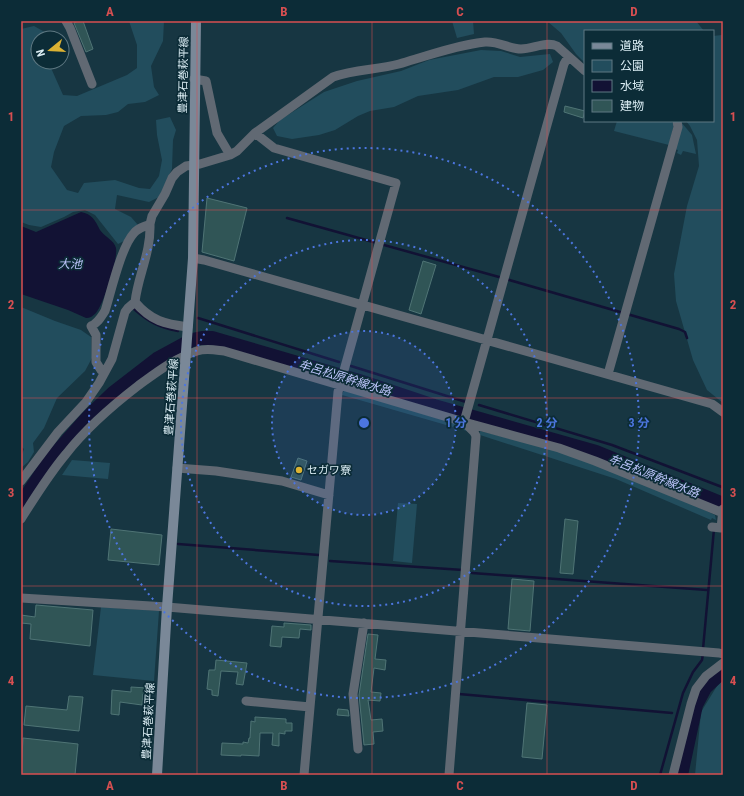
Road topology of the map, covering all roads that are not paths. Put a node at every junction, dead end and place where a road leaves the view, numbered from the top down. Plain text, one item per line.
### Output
1 (66, 21) edge
2 (196, 21) edge
3 (568, 57) junction
4 (584, 70) edge
5 (194, 78) junction
6 (92, 84) dead end
7 (677, 122) edge
8 (255, 133) junction
9 (230, 155) junction
10 (194, 164) junction
11 (150, 224) junction
12 (193, 258) junction
13 (135, 302) junction
14 (362, 304) junction
15 (188, 328) junction
16 (487, 339) junction
17 (186, 353) junction
18 (105, 372) junction
19 (608, 374) junction
20 (340, 385) junction
21 (723, 412) edge
22 (464, 421) junction
23 (177, 468) junction
24 (21, 481) edge
25 (329, 495) junction
26 (723, 511) edge
27 (21, 519) edge
28 (714, 527) dead end
29 (21, 598) edge
30 (167, 607) junction
31 (318, 619) junction
32 (364, 623) junction
33 (461, 632) junction
34 (723, 654) edge
35 (723, 662) edge
36 (246, 701) dead end
37 (310, 707) junction
38 (358, 749) dead end
39 (157, 775) edge
40 (304, 775) edge
41 (449, 775) edge
42 (673, 775) edge

1 - 6 street
2 - 5 main road, 豊津石巻萩平線
3 - 4 street
3 - 8 street
3 - 16 street
5 - 9 street
5 - 10 main road, 豊津石巻萩平線
7 - 19 street
8 - 9 street
8 - 14 street
9 - 10 street
10 - 11 street
10 - 12 main road, 豊津石巻萩平線
11 - 13 street
11 - 18 street
12 - 14 street
12 - 15 main road, 豊津石巻萩平線
13 - 15 street
13 - 18 street
14 - 16 street
14 - 20 street
15 - 17 main road, 豊津石巻萩平線
16 - 19 street
16 - 22 street
17 - 20 street
17 - 23 main road, 豊津石巻萩平線
17 - 27 street
18 - 24 street
19 - 21 street
20 - 22 street
20 - 25 street
22 - 26 street
22 - 33 street
23 - 25 street
23 - 30 main road, 豊津石巻萩平線
25 - 31 street
26 - 28 street
29 - 30 street
30 - 31 street
30 - 39 main road, 豊津石巻萩平線
31 - 32 street
31 - 37 street
32 - 33 street
32 - 38 street
33 - 34 street
33 - 41 street
35 - 42 street
36 - 37 street
37 - 40 street

